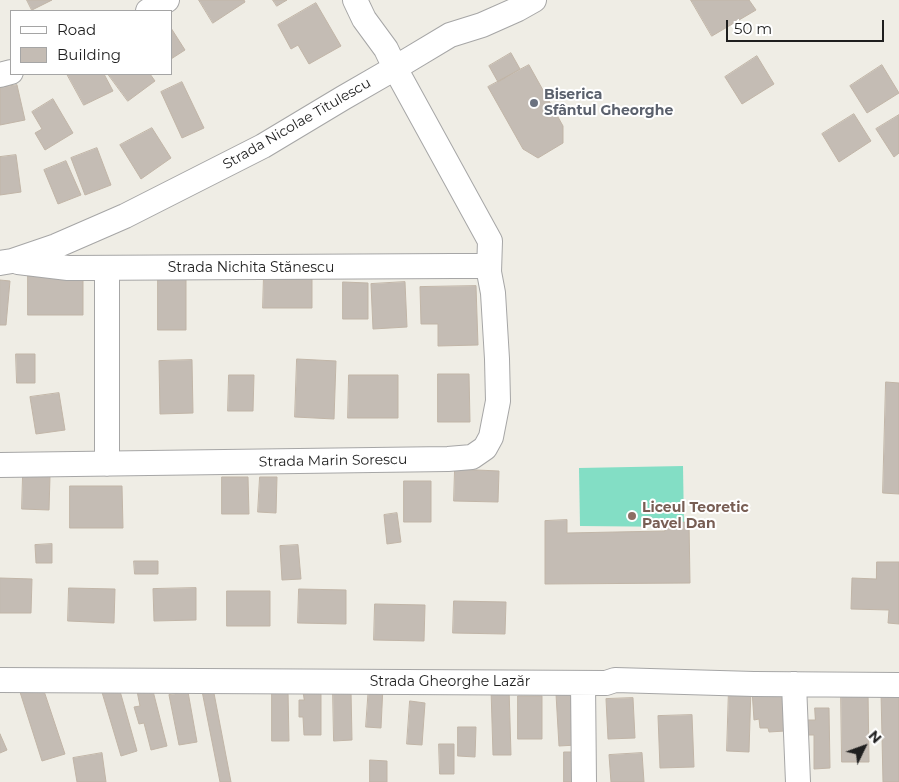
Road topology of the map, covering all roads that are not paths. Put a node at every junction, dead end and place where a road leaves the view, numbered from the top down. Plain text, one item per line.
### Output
1 (167, 0) edge
2 (355, 0) edge
3 (534, 0) edge
4 (150, 10) edge
5 (395, 68) junction
6 (6, 262) edge
7 (107, 268) junction
8 (489, 272) junction
9 (107, 464) junction
10 (0, 465) edge
11 (0, 680) edge
12 (583, 683) junction
13 (794, 684) junction
14 (899, 685) edge
15 (584, 782) edge
16 (798, 782) edge

1 - 4 street
2 - 5 street, Strada Marin Sorescu
3 - 5 street, Strada Nicolae Titulescu
5 - 6 street, Strada Nicolae Titulescu
5 - 8 street, Strada Marin Sorescu
6 - 7 street, Strada Nichita Stănescu
7 - 8 street, Strada Nichita Stănescu
7 - 9 street
8 - 9 street, Strada Marin Sorescu
9 - 10 street, Strada Marin Sorescu
11 - 12 street, Strada Gheorghe Lazăr
12 - 13 street, Strada Gheorghe Lazăr
12 - 15 street
13 - 14 street, Strada Gheorghe Lazăr
13 - 16 street

